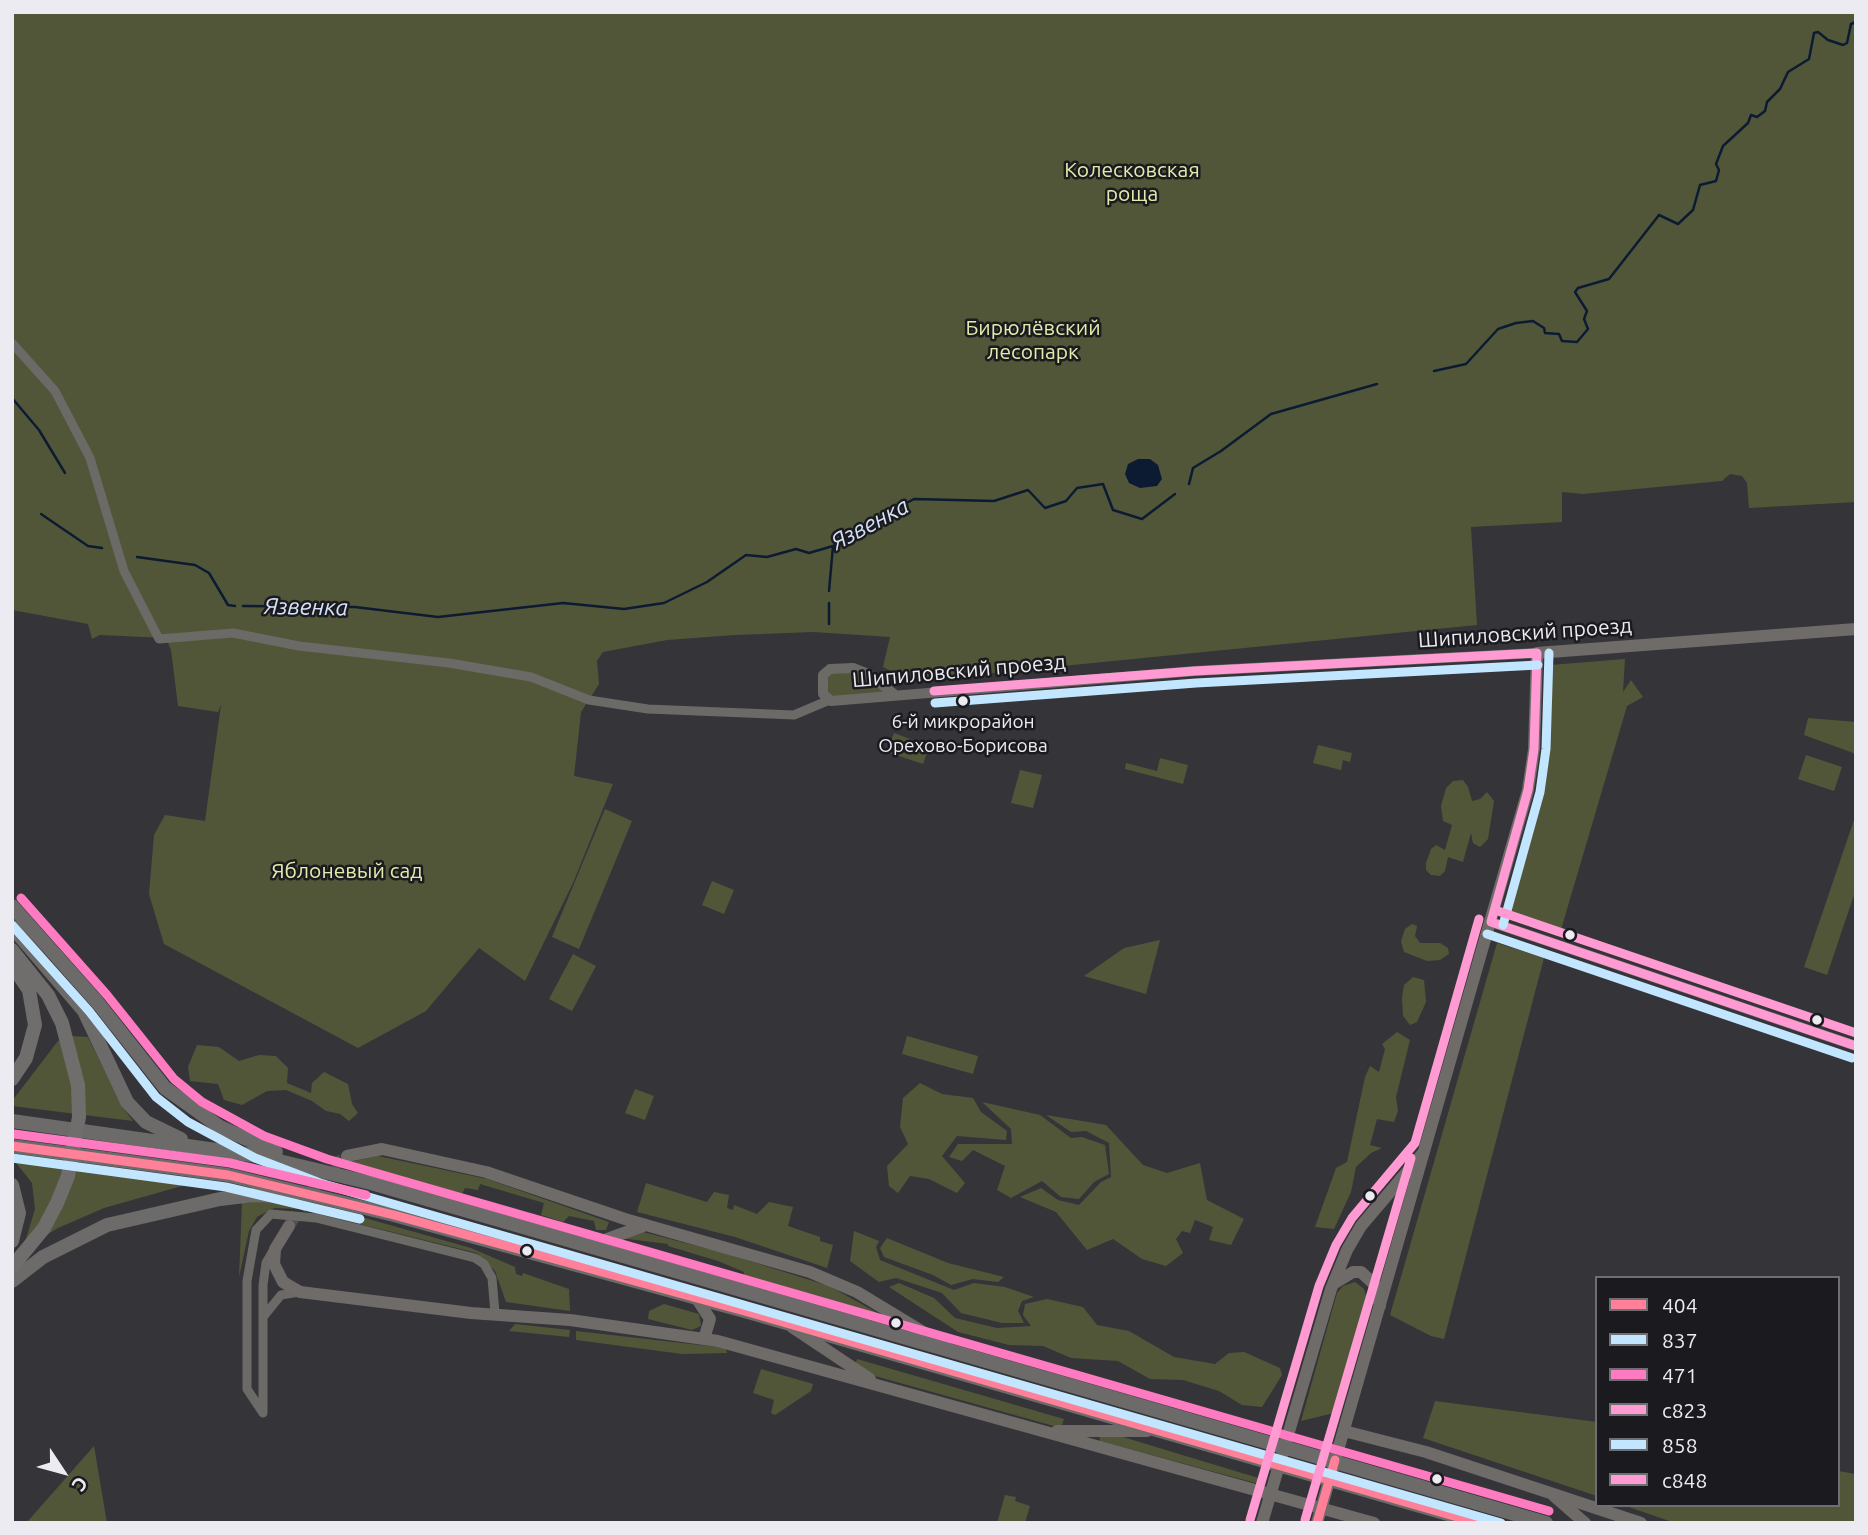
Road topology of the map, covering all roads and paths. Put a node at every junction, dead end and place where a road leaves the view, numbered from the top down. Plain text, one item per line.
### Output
1 (12, 343) edge
2 (1856, 629) edge
3 (1537, 653) junction
4 (894, 694) junction
5 (827, 701) junction
6 (12, 906) edge
7 (1492, 922) junction
8 (12, 928) edge
9 (12, 950) edge
10 (12, 965) edge
11 (1856, 1045) edge
12 (12, 1079) edge
13 (12, 1121) edge
14 (12, 1146) edge
15 (205, 1148) junction
16 (1426, 1149) junction
17 (347, 1156) tunnel mouth
18 (323, 1171) junction
19 (12, 1185) edge
20 (318, 1196) junction
21 (289, 1226) tunnel mouth
22 (653, 1227) junction
23 (566, 1240) junction
24 (12, 1241) edge
25 (278, 1243) junction
26 (12, 1267) edge
27 (12, 1281) edge
28 (1331, 1289) junction
29 (300, 1292) junction
30 (696, 1299) junction
31 (1380, 1306) junction
32 (495, 1314) junction
33 (263, 1320) junction
34 (789, 1324) junction
35 (704, 1339) junction
36 (954, 1350) junction
37 (878, 1385) junction
38 (1042, 1431) junction
39 (1162, 1431) junction
40 (1344, 1431) junction
41 (1285, 1445) junction
42 (1335, 1460) junction
43 (1279, 1464) junction
44 (1330, 1479) junction
45 (1548, 1492) junction
46 (1270, 1495) junction
47 (1319, 1516) edge
48 (1262, 1523) edge
49 (1374, 1523) edge
50 (1479, 1523) edge
51 (1546, 1523) edge
52 (1585, 1523) edge
53 (1641, 1523) edge

1 - 5 street, Шипиловский проезд
2 - 3 main road, Шипиловский проезд
3 - 4 street, Шипиловский проезд
3 - 7 main road
4 - 5 street, Шипиловский проезд
4 - 5 street
6 - 18 main road
7 - 11 street
7 - 16 main road
8 - 15 main road
9 - 26 highway
10 - 12 highway
13 - 15 main road
14 - 20 main road
15 - 18 main road
16 - 28 main road
16 - 31 main road
17 - 22 main road
18 - 23 main road
19 - 24 highway
20 - 27 main road
20 - 30 main road
21 - 25 main road
22 - 23 main road
22 - 36 main road
23 - 36 main road
25 - 29 main road
25 - 33 street
28 - 31 main road
28 - 41 main road
29 - 32 main road
29 - 33 street
30 - 34 main road
30 - 35 main road
31 - 40 main road
32 - 33 street
32 - 35 main road
34 - 37 main road
34 - 39 main road
35 - 37 main road
36 - 41 main road
37 - 38 main road
38 - 39 main road
38 - 46 main road
39 - 43 main road
40 - 42 main road
40 - 45 main road
41 - 42 main road
41 - 43 main road
42 - 44 main road
42 - 51 main road
43 - 44 main road
43 - 46 main road
44 - 47 main road
44 - 50 main road
45 - 52 main road
45 - 53 main road
46 - 47 main road
46 - 48 main road
47 - 49 main road

